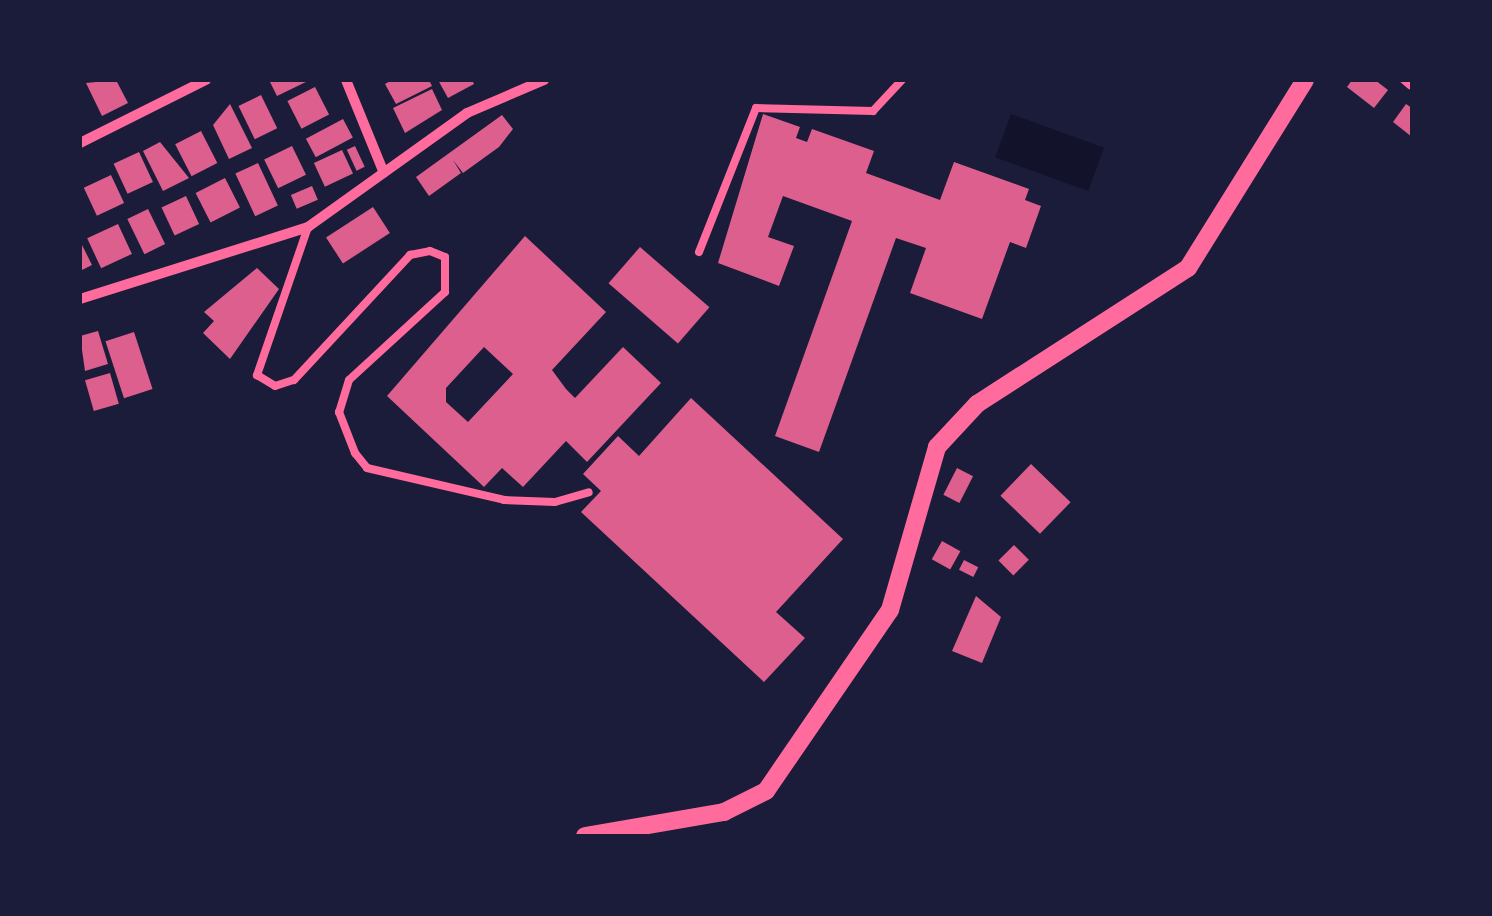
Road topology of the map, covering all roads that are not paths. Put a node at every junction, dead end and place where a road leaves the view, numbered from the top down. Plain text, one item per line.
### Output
1 (346, 80) edge
2 (544, 80) edge
3 (902, 80) edge
4 (1304, 80) edge
5 (198, 82) edge
6 (80, 143) edge
7 (384, 173) junction
8 (308, 227) junction
9 (699, 252) dead end
10 (80, 299) edge
11 (589, 492) dead end
12 (584, 836) edge

1 - 7 street
2 - 7 street
3 - 9 lane
4 - 12 street
5 - 6 street
7 - 8 street
8 - 10 street
8 - 11 lane

